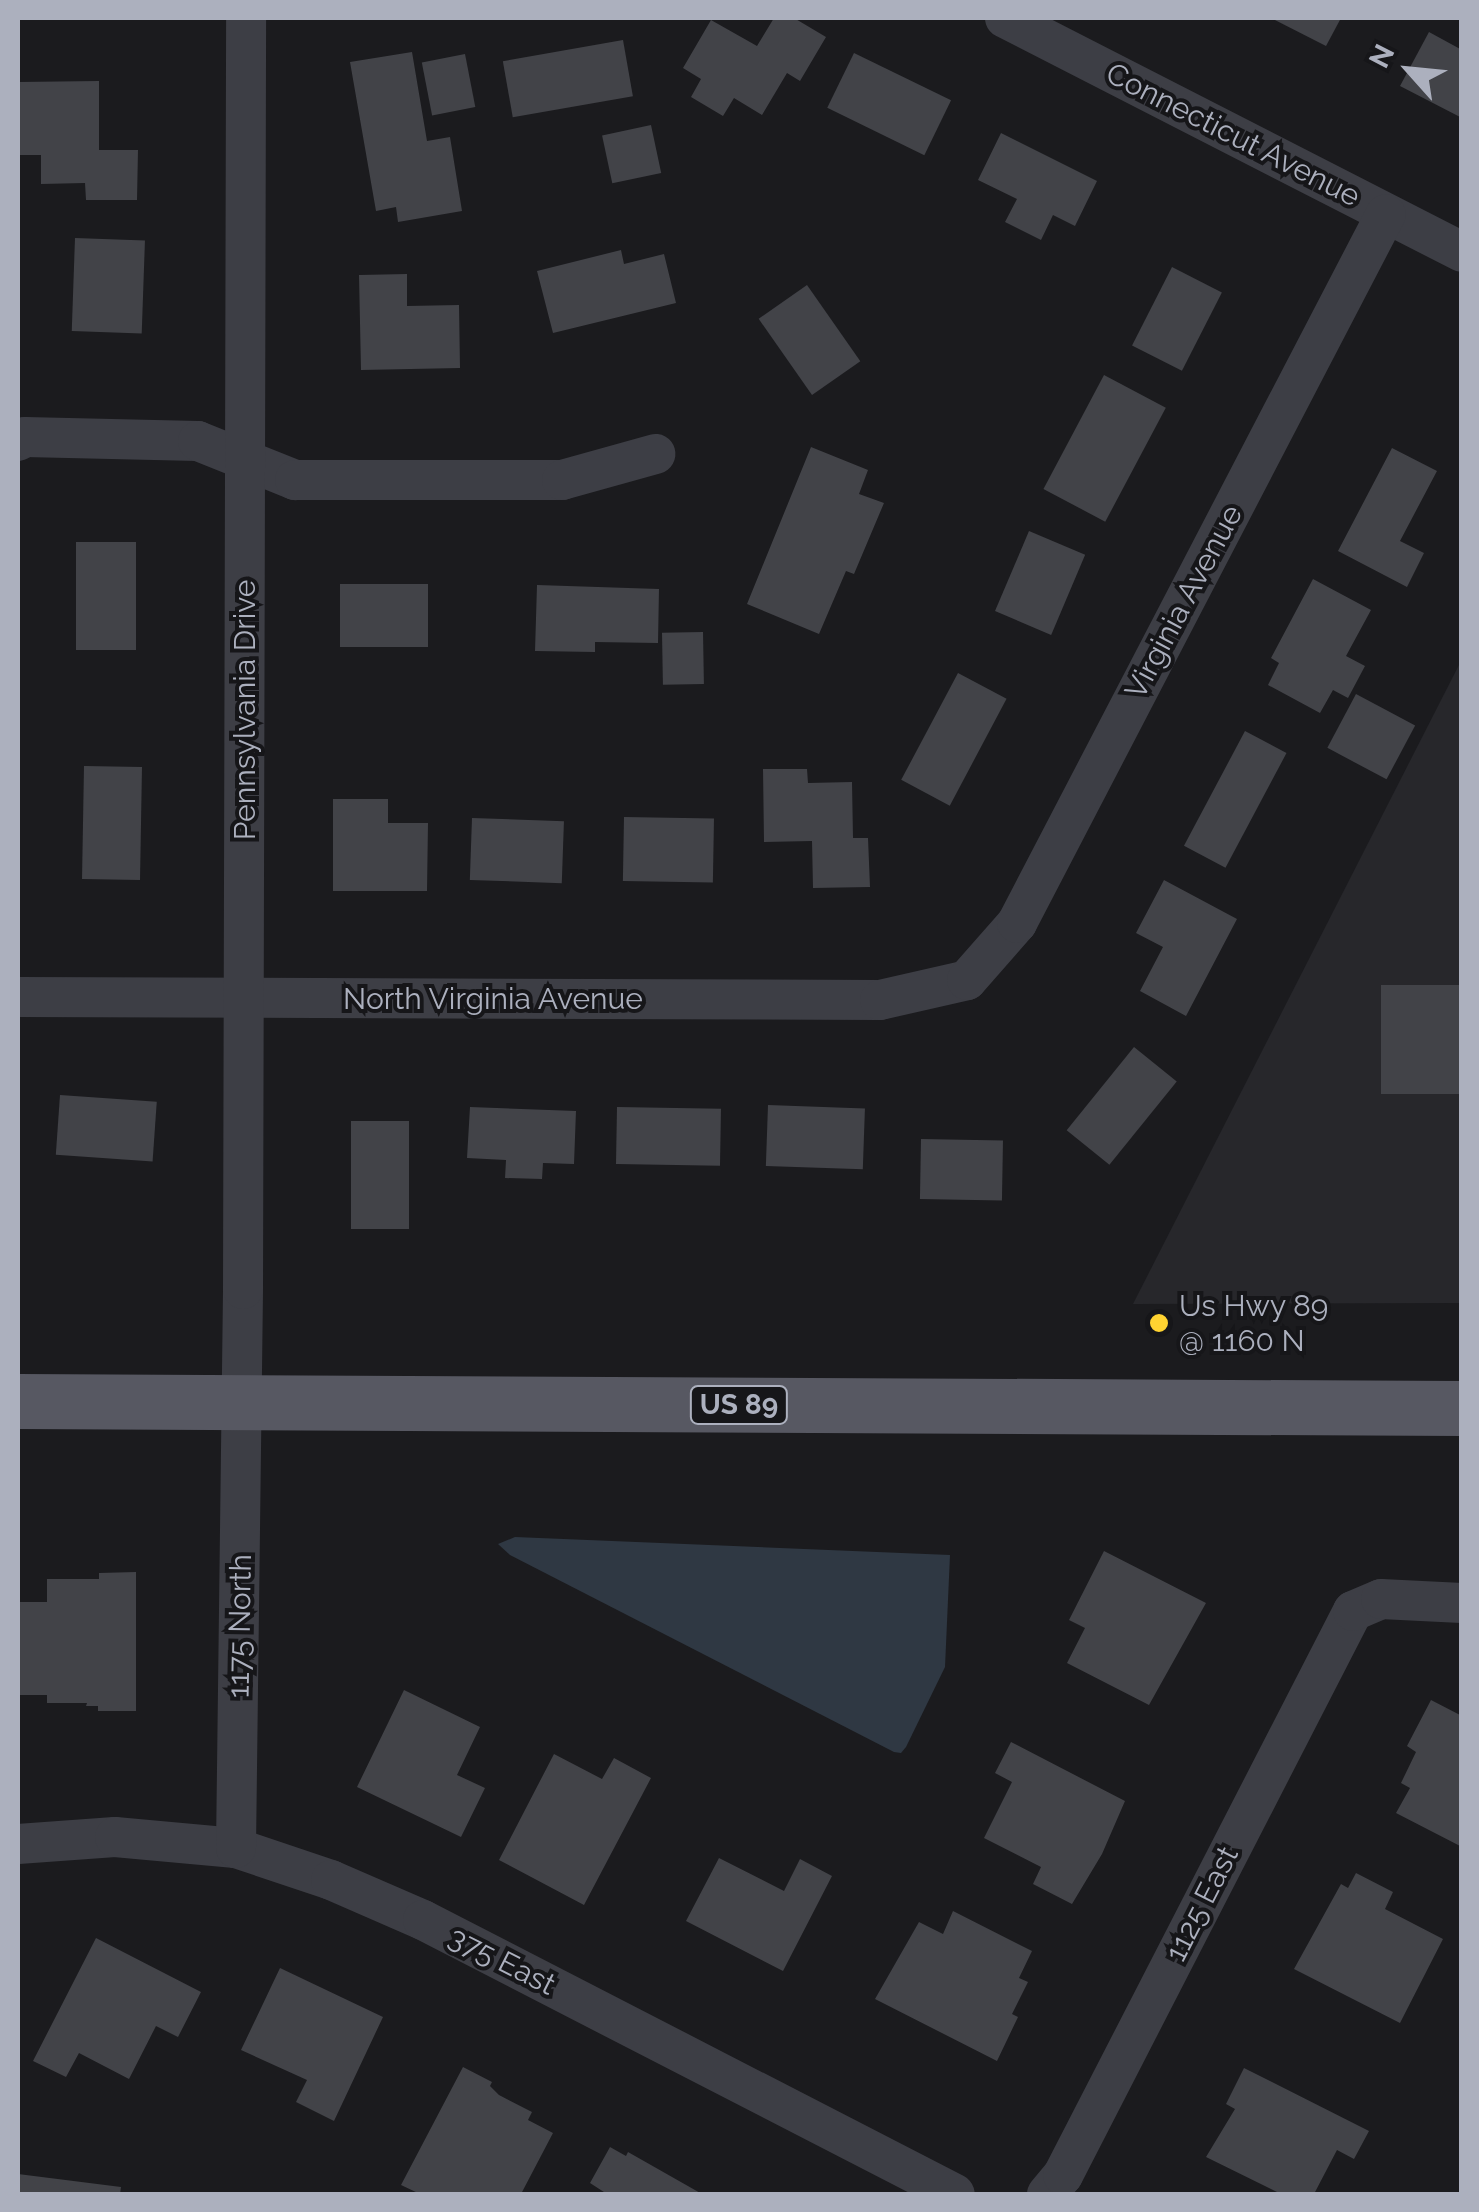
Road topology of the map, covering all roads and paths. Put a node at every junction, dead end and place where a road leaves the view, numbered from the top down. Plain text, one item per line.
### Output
1 (246, 18) edge
2 (1005, 18) edge
3 (1386, 214) junction
4 (1462, 252) edge
5 (18, 441) edge
6 (655, 454) dead end
7 (244, 460) junction
8 (967, 980) joint
9 (18, 997) edge
10 (244, 1000) junction
11 (18, 1401) edge
12 (243, 1404) junction
13 (1462, 1408) edge
14 (1462, 1603) edge
15 (18, 1844) edge
16 (236, 1848) junction
17 (955, 2194) edge
18 (1047, 2194) edge

1 - 7 street, Pennsylvania Drive
2 - 3 street, Connecticut Avenue
3 - 4 street, Connecticut Avenue
3 - 8 street, Virginia Avenue
5 - 7 street
6 - 7 street
7 - 10 street, Pennsylvania Drive
8 - 10 street, North Virginia Avenue
9 - 10 street, North Virginia Avenue
10 - 12 street, Pennsylvania Drive
11 - 12 main road, US 89
12 - 13 main road, US 89
12 - 16 street, 1175 North
14 - 18 street, 1125 East
15 - 16 street, 375 East
16 - 17 street, 375 East

